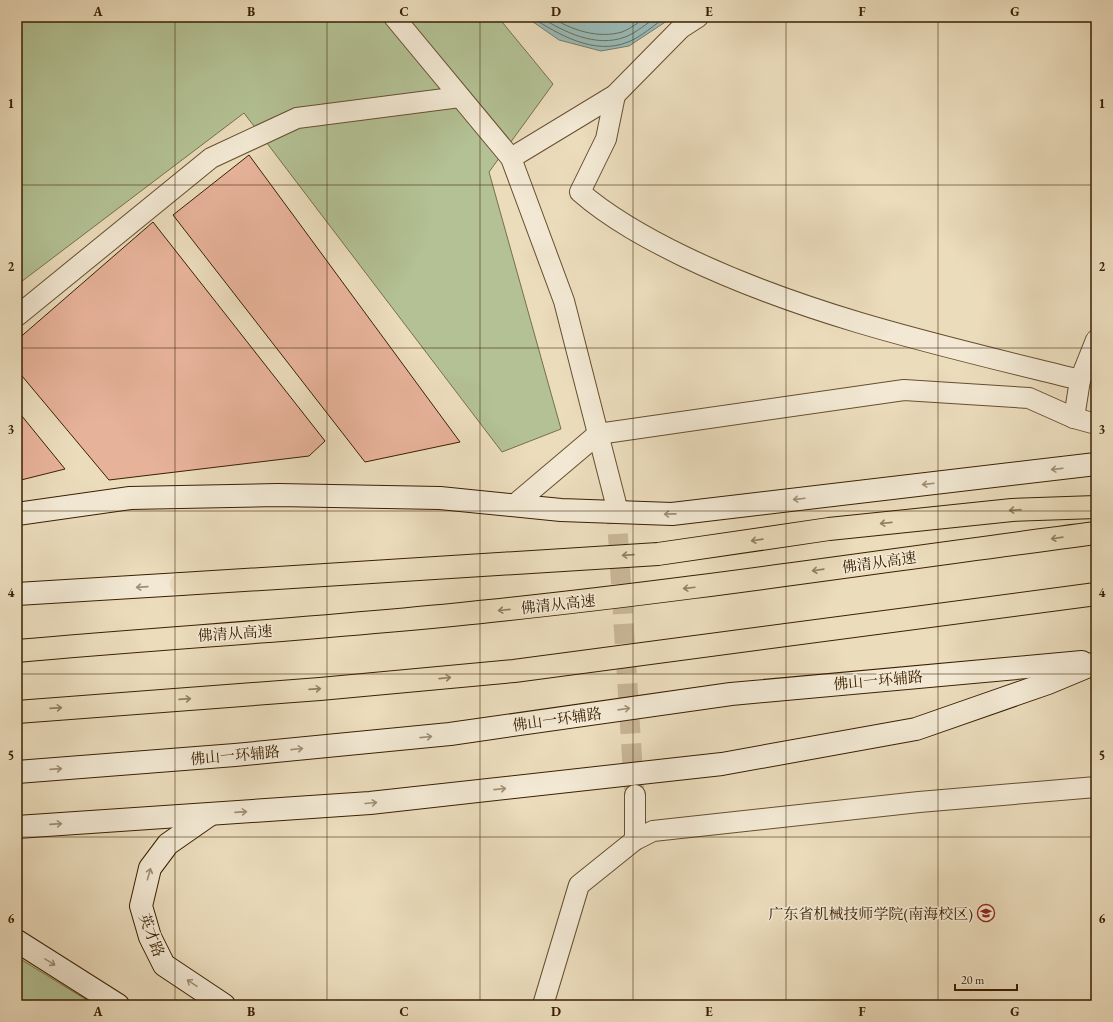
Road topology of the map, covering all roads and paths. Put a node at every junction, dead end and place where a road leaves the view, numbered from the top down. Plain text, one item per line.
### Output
1 (394, 17) edge
2 (698, 17) edge
3 (615, 95) junction
4 (460, 97) junction
5 (511, 158) junction
6 (17, 316) edge
7 (1096, 340) edge
8 (1080, 380) junction
9 (1074, 418) junction
10 (1096, 424) edge
11 (598, 434) junction
12 (1096, 464) edge
13 (616, 504) tunnel mouth
14 (514, 505) junction
15 (1096, 506) edge
16 (17, 514) edge
17 (1096, 533) edge
18 (181, 584) joint
19 (17, 594) edge
20 (1096, 594) edge
21 (17, 651) edge
22 (1096, 662) edge
23 (17, 712) edge
24 (17, 772) edge
25 (1096, 787) edge
26 (635, 795) tunnel mouth
27 (211, 814) junction
28 (17, 827) edge
29 (635, 840) junction
30 (17, 941) edge
31 (118, 1005) edge
32 (224, 1005) edge
33 (543, 1005) edge

1 - 4 street
2 - 3 street
3 - 5 street
3 - 8 street
4 - 5 street
4 - 6 street
5 - 11 street
7 - 8 street
8 - 9 street
9 - 10 street
9 - 11 street
11 - 13 street
11 - 14 street
12 -> 14 main road
14 - 16 main road
15 -> 18 highway
17 -> 21 highway, 佛清从高速
18 -> 19 main road
23 -> 20 highway
24 -> 22 main road, 佛山一环辅路
27 -> 22 main road
25 - 29 street
26 - 29 street
28 -> 27 main road
32 -> 27 main road, 英才路
29 - 33 street
30 -> 31 main road

